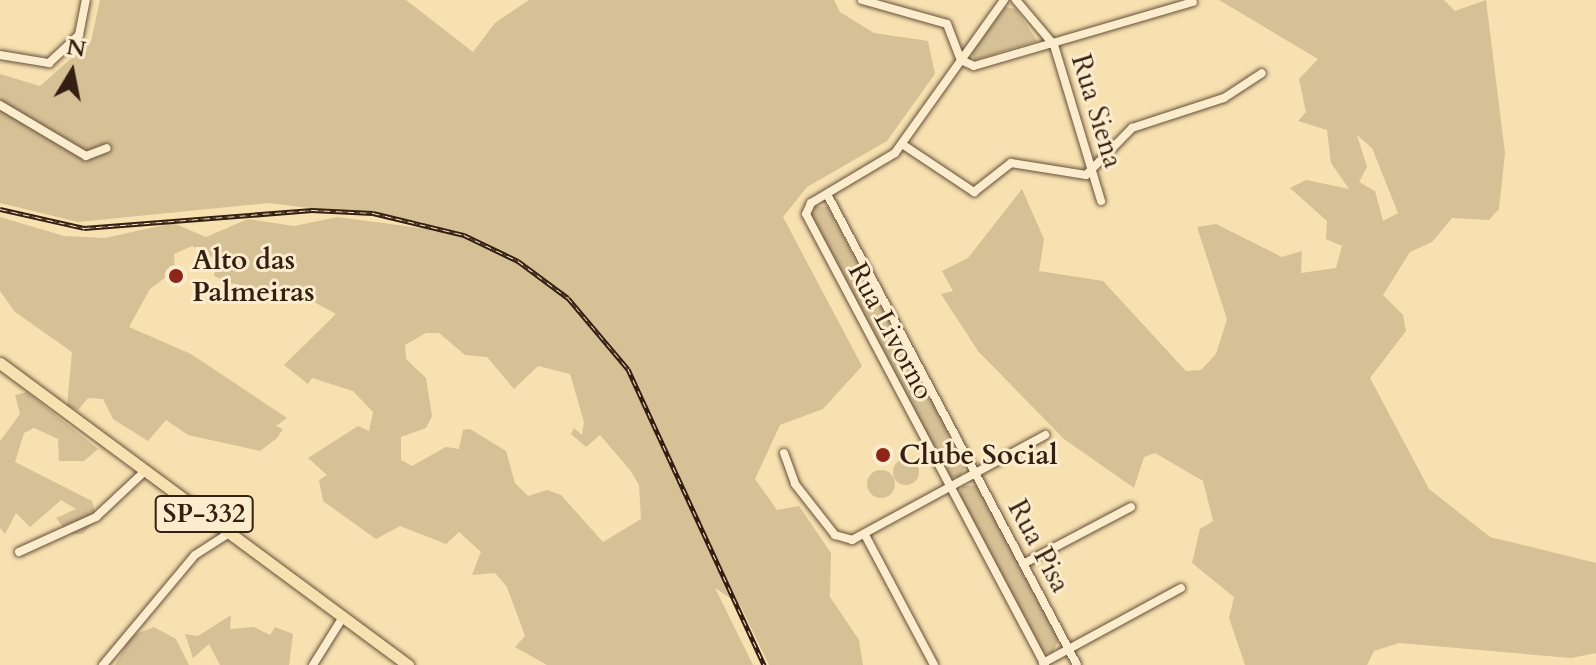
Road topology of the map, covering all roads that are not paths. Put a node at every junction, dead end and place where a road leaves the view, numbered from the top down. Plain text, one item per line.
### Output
1 (86, 0) edge
2 (862, 0) edge
3 (1004, 0) edge
4 (1016, 0) edge
5 (1193, 2) dead end
6 (1054, 45) junction
7 (0, 55) edge
8 (961, 60) junction
9 (1262, 73) dead end
10 (0, 105) edge
11 (902, 144) junction
12 (107, 148) dead end
13 (1092, 174) junction
14 (827, 194) junction
15 (1101, 201) dead end
16 (0, 363) edge
17 (1045, 435) dead end
18 (784, 453) dead end
19 (145, 471) junction
20 (975, 473) junction
21 (947, 487) junction
22 (1131, 507) dead end
23 (229, 533) junction
24 (865, 535) junction
25 (19, 552) dead end
26 (1023, 564) junction
27 (1181, 588) dead end
28 (343, 617) junction
29 (1069, 649) junction
30 (1044, 664) edge
31 (103, 665) edge
32 (313, 665) edge
33 (408, 665) edge
34 (934, 665) edge
35 (1077, 665) edge

1 - 7 street
2 - 8 street
3 - 8 street
4 - 6 street, Rua Siena
5 - 6 street
6 - 8 street
6 - 13 street, Rua Siena
8 - 11 street
9 - 13 street
10 - 12 street
11 - 13 street
11 - 14 street
13 - 15 street, Rua Siena
14 - 20 street, Rua Pisa
14 - 21 street, Rua Livorno
16 - 19 main road, SP-332
17 - 20 street
18 - 24 street
19 - 23 main road, SP-332
19 - 25 street
20 - 21 street
20 - 26 street, Rua Pisa
21 - 24 street
21 - 30 street, Rua Livorno
22 - 26 street
23 - 28 main road, SP-332
23 - 31 street
24 - 34 street
26 - 29 street, Rua Pisa
27 - 29 street
28 - 32 street
28 - 33 main road, SP-332
29 - 30 street
29 - 35 street, Rua Pisa

